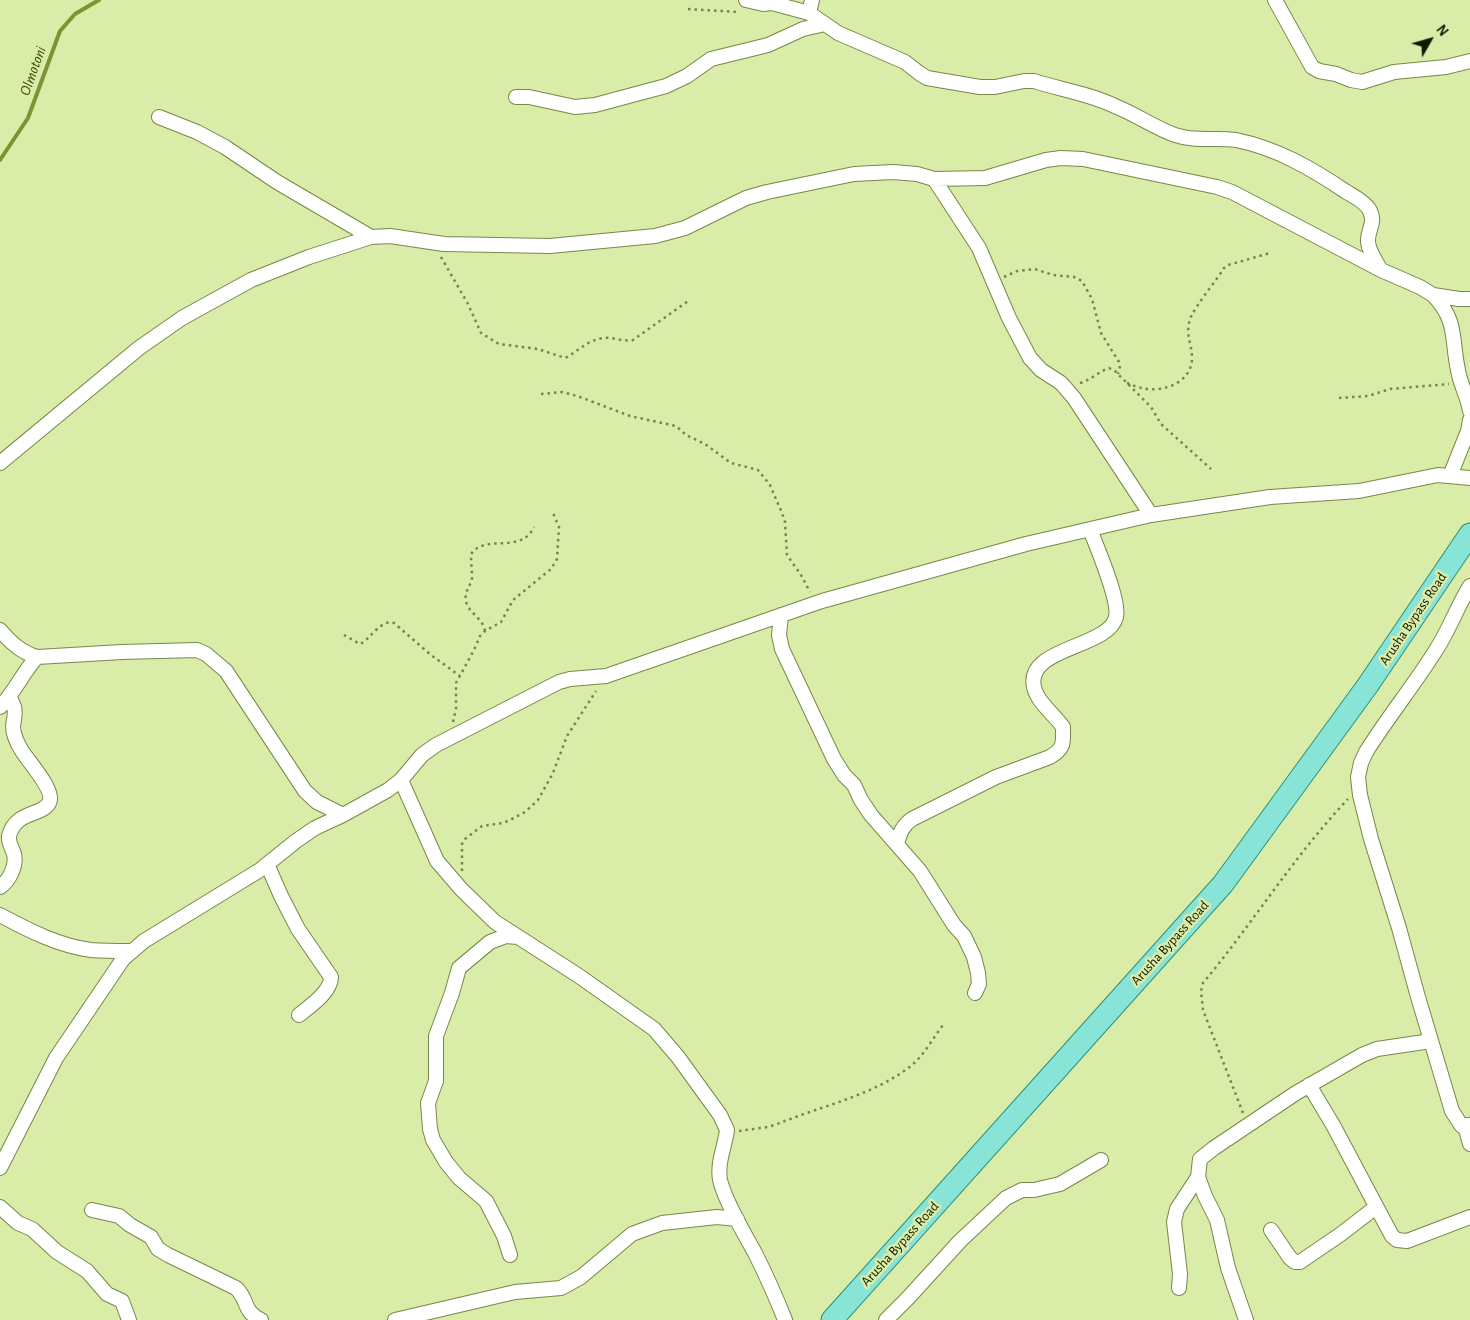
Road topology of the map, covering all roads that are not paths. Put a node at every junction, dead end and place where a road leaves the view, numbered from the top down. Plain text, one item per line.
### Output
1 (746, 0) edge
2 (1275, 0) edge
3 (768, 2) edge
4 (811, 7) edge
5 (825, 24) junction
6 (1470, 62) edge
7 (516, 97) dead end
8 (159, 117) dead end
9 (934, 179) junction
10 (372, 237) junction
11 (1381, 270) junction
12 (1433, 295) junction
13 (1470, 299) edge
14 (1470, 411) edge
15 (1470, 420) edge
16 (0, 463) edge
17 (1450, 476) junction
18 (1470, 478) edge
19 (1151, 515) junction
20 (1090, 529) junction
21 (1470, 534) edge
22 (1470, 586) edge
23 (781, 615) junction
24 (0, 630) edge
25 (37, 657) junction
26 (4, 702) edge
27 (400, 780) junction
28 (343, 815) junction
29 (897, 844) junction
30 (267, 864) junction
31 (0, 887) edge
32 (0, 915) edge
33 (518, 937) junction
34 (130, 951) junction
35 (975, 993) dead end
36 (299, 1015) dead end
37 (1431, 1041) junction
38 (1309, 1085) junction
39 (1466, 1125) edge
40 (1470, 1144) edge
41 (1101, 1160) dead end
42 (0, 1168) edge
43 (1198, 1177) junction
44 (0, 1207) edge
45 (1376, 1207) junction
46 (92, 1210) dead end
47 (1470, 1218) edge
48 (737, 1219) junction
49 (1271, 1230) dead end
50 (510, 1255) dead end
51 (1179, 1288) dead end
52 (129, 1320) edge
53 (261, 1320) edge
54 (395, 1320) edge
55 (785, 1320) edge
56 (832, 1320) edge
57 (886, 1320) edge
58 (1246, 1320) edge

1 - 3 street
2 - 6 street
3 - 4 street
4 - 5 street
5 - 7 street
5 - 11 street
8 - 10 street
9 - 10 street
9 - 11 street
9 - 19 street
10 - 16 street
11 - 12 street
12 - 13 street
12 - 14 street
15 - 17 street
17 - 18 street
17 - 19 street
19 - 20 street
20 - 23 street
20 - 29 street
21 - 56 main road, Arusha Bypass Road
22 - 37 street
23 - 27 street
23 - 29 street
24 - 25 street
25 - 26 street
25 - 28 street
26 - 31 street
27 - 28 street
27 - 33 street
28 - 30 street
29 - 35 street
30 - 34 street
30 - 36 street
32 - 34 street
33 - 48 street
33 - 50 street
34 - 42 street
37 - 38 street
37 - 39 street
38 - 43 street
38 - 45 street
39 - 40 street
41 - 57 street
43 - 51 street
43 - 58 street
44 - 52 street
45 - 47 street
45 - 49 street
46 - 53 street
48 - 54 street
48 - 55 street

